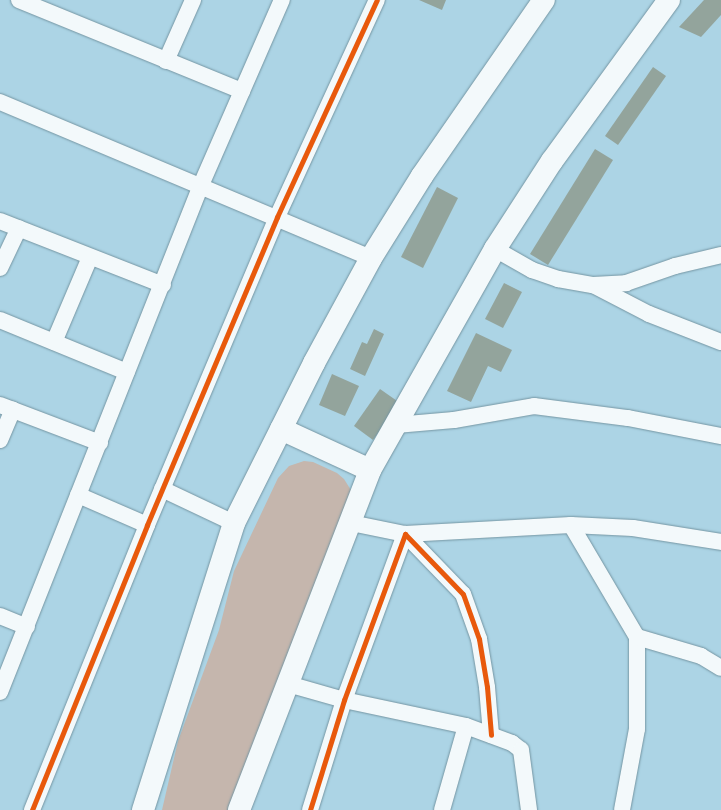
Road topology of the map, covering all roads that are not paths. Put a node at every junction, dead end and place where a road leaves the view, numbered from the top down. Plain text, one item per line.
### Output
1 (19, 0) edge
2 (193, 0) edge
3 (282, 0) edge
4 (378, 0) edge
5 (544, 0) edge
6 (669, 0) edge
7 (166, 61) junction
8 (242, 91) junction
9 (0, 102) edge
10 (201, 185) junction
11 (277, 217) junction
12 (0, 221) edge
13 (19, 228) junction
14 (495, 249) junction
15 (721, 255) edge
16 (90, 257) junction
17 (371, 258) junction
18 (0, 268) edge
19 (163, 285) junction
20 (593, 286) junction
21 (0, 320) edge
22 (54, 342) junction
23 (721, 342) edge
24 (127, 372) junction
25 (7, 408) edge
26 (396, 425) junction
27 (281, 429) junction
28 (721, 436) edge
29 (0, 440) edge
30 (100, 443) junction
31 (370, 470) junction
32 (162, 489) junction
33 (78, 495) junction
34 (234, 522) junction
35 (350, 523) junction
36 (147, 525) junction
37 (571, 525) junction
38 (405, 534) junction
39 (721, 542) edge
40 (0, 616) edge
41 (27, 627) junction
42 (637, 637) junction
43 (721, 668) edge
44 (288, 684) junction
45 (0, 692) edge
46 (344, 700) junction
47 (466, 726) junction
48 (491, 735) junction
49 (32, 810) edge
50 (144, 810) edge
51 (239, 810) edge
52 (310, 810) edge
53 (442, 810) edge
54 (529, 810) edge
55 (622, 810) edge

1 - 7 street
2 - 7 street
3 - 8 street
4 - 11 street
5 - 17 highway
6 - 14 highway
7 - 8 street
8 - 10 street
9 - 10 street
10 - 11 street
10 - 19 street
11 - 17 street
11 - 32 street
12 - 13 street
13 - 16 street
13 - 18 street
14 - 20 street
14 - 26 highway
15 - 20 street
16 - 19 street
16 - 22 street
17 - 27 highway
19 - 24 street
20 - 23 street
21 - 22 street
22 - 24 street
24 - 30 street
25 - 29 street
25 - 30 street
26 - 28 street
26 - 31 highway
27 - 31 highway
27 - 34 highway
30 - 33 street
31 - 35 highway
32 - 34 street
32 - 36 street
33 - 36 street
33 - 41 street
34 - 50 highway
35 - 38 street
35 - 44 highway
36 - 49 street
37 - 38 street
37 - 39 street
37 - 42 street
38 - 46 street
38 - 48 street
40 - 41 street
41 - 45 street
42 - 43 street
42 - 55 street
44 - 46 street
44 - 51 highway
46 - 47 street
46 - 52 street
47 - 48 street
47 - 53 street
48 - 54 street

